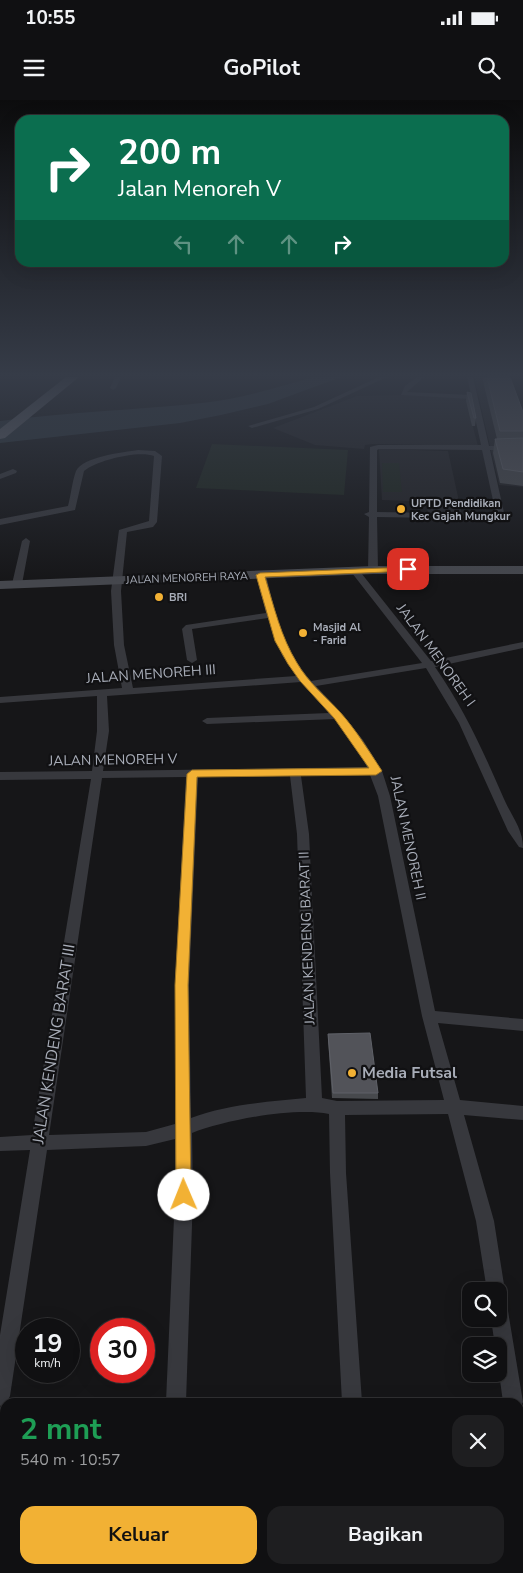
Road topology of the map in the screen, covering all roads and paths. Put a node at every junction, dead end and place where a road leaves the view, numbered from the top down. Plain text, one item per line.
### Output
1 (487, 448) junction
2 (523, 448) edge
3 (13, 471) dead end
4 (0, 477) edge
5 (370, 514) junction
6 (0, 522) edge
7 (26, 541) dead end
8 (374, 570) junction
9 (523, 570) edge
10 (355, 571) junction
11 (260, 575) junction
12 (117, 580) junction
13 (17, 584) junction
14 (0, 585) edge
15 (272, 615) junction
16 (523, 645) edge
17 (192, 660) dead end
18 (428, 665) junction
19 (306, 682) junction
20 (128, 690) junction
21 (102, 692) junction
22 (0, 700) edge
23 (338, 716) junction
24 (206, 721) dead end
25 (376, 771) junction
26 (295, 773) junction
27 (192, 774) junction
28 (97, 775) junction
29 (0, 776) edge
30 (522, 841) edge
31 (429, 1016) junction
32 (523, 1025) edge
33 (314, 1104) junction
34 (455, 1107) junction
35 (336, 1108) junction
36 (523, 1113) edge
37 (182, 1130) junction
38 (38, 1142) junction
39 (0, 1144) edge
40 (495, 1282) edge
41 (501, 1327) edge
42 (0, 1396) edge
43 (176, 1398) edge
44 (352, 1398) edge
45 (512, 1398) edge

1 - 2 street
1 - 5 street
1 - 5 street
3 - 4 street
5 - 8 street
6 - 12 street
7 - 13 street
8 - 9 main road, JALAN MENOREH RAYA
8 - 10 main road, JALAN MENOREH RAYA
10 - 11 main road, JALAN MENOREH RAYA
10 - 18 street, JALAN MENOREH I
11 - 12 main road, JALAN MENOREH RAYA
11 - 15 street, JALAN MENOREH II
12 - 13 main road, JALAN MENOREH RAYA
12 - 20 street
13 - 14 main road, JALAN MENOREH RAYA
15 - 17 street
15 - 19 street, JALAN MENOREH II
16 - 18 street, JALAN MENOREH III
18 - 19 street, JALAN MENOREH III
18 - 30 street, JALAN MENOREH I
19 - 20 street, JALAN MENOREH III
19 - 23 street, JALAN MENOREH II
20 - 21 street, JALAN MENOREH III
21 - 22 street, JALAN MENOREH III
21 - 28 street, JALAN KENDENG BARAT III
23 - 24 street
23 - 25 street, JALAN MENOREH II
25 - 26 street, JALAN MENOREH V
25 - 31 street, JALAN MENOREH II
26 - 27 street, JALAN MENOREH V
26 - 33 street, JALAN KENDENG BARAT II
27 - 28 street, JALAN MENOREH V
27 - 37 street
28 - 29 street, JALAN MENOREH V
28 - 38 street, JALAN KENDENG BARAT III
31 - 32 street
31 - 34 street, JALAN MENOREH II
33 - 35 street
33 - 37 street
34 - 35 street
34 - 36 street
34 - 40 street, JALAN MENOREH II
35 - 44 street
37 - 38 street
37 - 43 street
38 - 39 street
38 - 42 street, JALAN KENDENG BARAT III
41 - 45 street

